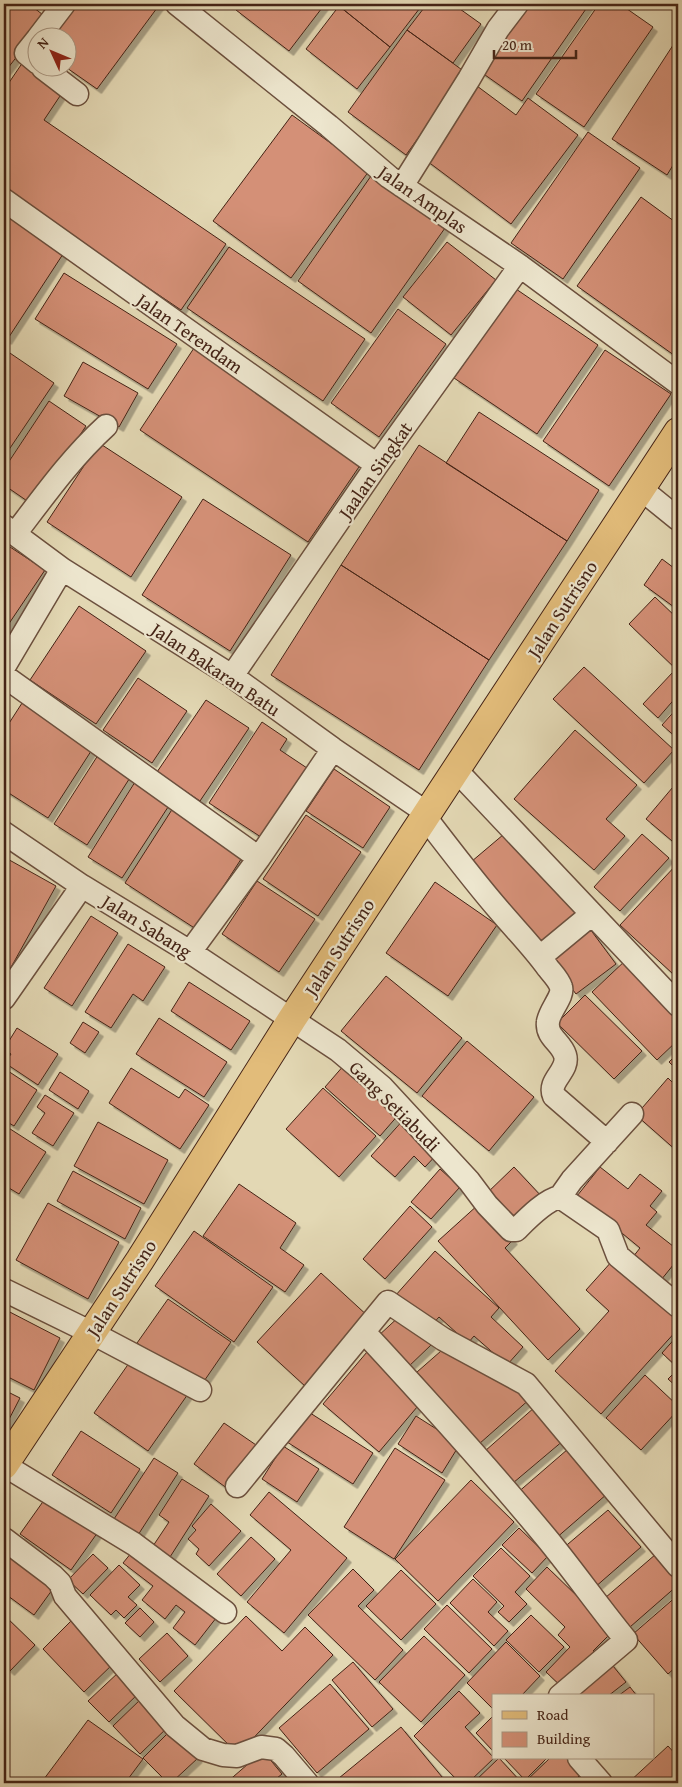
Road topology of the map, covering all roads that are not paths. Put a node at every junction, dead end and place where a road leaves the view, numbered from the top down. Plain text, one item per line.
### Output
1 (64, 4) edge
2 (177, 4) edge
3 (517, 4) edge
4 (46, 28) edge
5 (56, 78) edge
6 (77, 94) dead end
7 (402, 186) junction
8 (4, 200) edge
9 (520, 266) junction
10 (678, 383) edge
11 (106, 426) dead end
12 (678, 432) edge
13 (377, 465) junction
14 (641, 489) junction
15 (678, 519) edge
16 (9, 530) edge
17 (62, 569) junction
18 (4, 668) edge
19 (4, 676) edge
20 (232, 676) junction
21 (333, 749) junction
22 (456, 770) junction
23 (426, 815) junction
24 (4, 833) edge
25 (259, 858) junction
26 (82, 886) junction
27 (592, 914) junction
28 (190, 952) junction
29 (540, 957) junction
30 (4, 998) edge
31 (678, 1006) edge
32 (292, 1019) junction
33 (632, 1114) dead end
34 (607, 1142) junction
35 (560, 1197) junction
36 (4, 1290) edge
37 (678, 1306) edge
38 (364, 1332) junction
39 (92, 1333) junction
40 (200, 1390) dead end
41 (4, 1465) edge
42 (237, 1486) dead end
43 (4, 1539) edge
44 (678, 1566) edge
45 (225, 1612) dead end
46 (562, 1694) edge
47 (581, 1760) edge
48 (307, 1783) edge
49 (600, 1783) edge

1 - 4 street
2 - 7 street, Jalan Amplas
3 - 7 street
5 - 6 street
7 - 9 street, Jalan Amplas
8 - 13 street, Jalan Terendam
9 - 10 street, Jalan Amplas
9 - 13 street, Jaalan Singkat
11 - 16 street
12 - 14 main road, Jalan Sutrisno
13 - 20 street, Jaalan Singkat
14 - 15 street
14 - 22 main road, Jalan Sutrisno
16 - 17 street, Jalan Bakaran Batu
17 - 18 street
17 - 20 street, Jalan Bakaran Batu
19 - 25 street
20 - 21 street, Jalan Bakaran Batu
21 - 23 street, Jalan Bakaran Batu
21 - 25 street
22 - 23 main road, Jalan Sutrisno
22 - 27 street
23 - 29 street, Jalan Bakaran Batu
23 - 32 main road, Jalan Sutrisno
24 - 26 street, Jalan Sabang
25 - 28 street
26 - 28 street, Jalan Sabang
26 - 30 street
27 - 29 street
27 - 31 street
28 - 32 street, Jalan Sabang
29 - 34 street, Jalan Bakaran Batu
32 - 35 street, Gang Setiabudi
32 - 39 main road, Jalan Sutrisno
33 - 34 street
34 - 35 street
35 - 37 street
36 - 39 street
38 - 42 street
38 - 44 street
38 - 46 street
39 - 40 street
39 - 41 main road, Jalan Sutrisno
41 - 45 street
43 - 48 street
47 - 49 street

